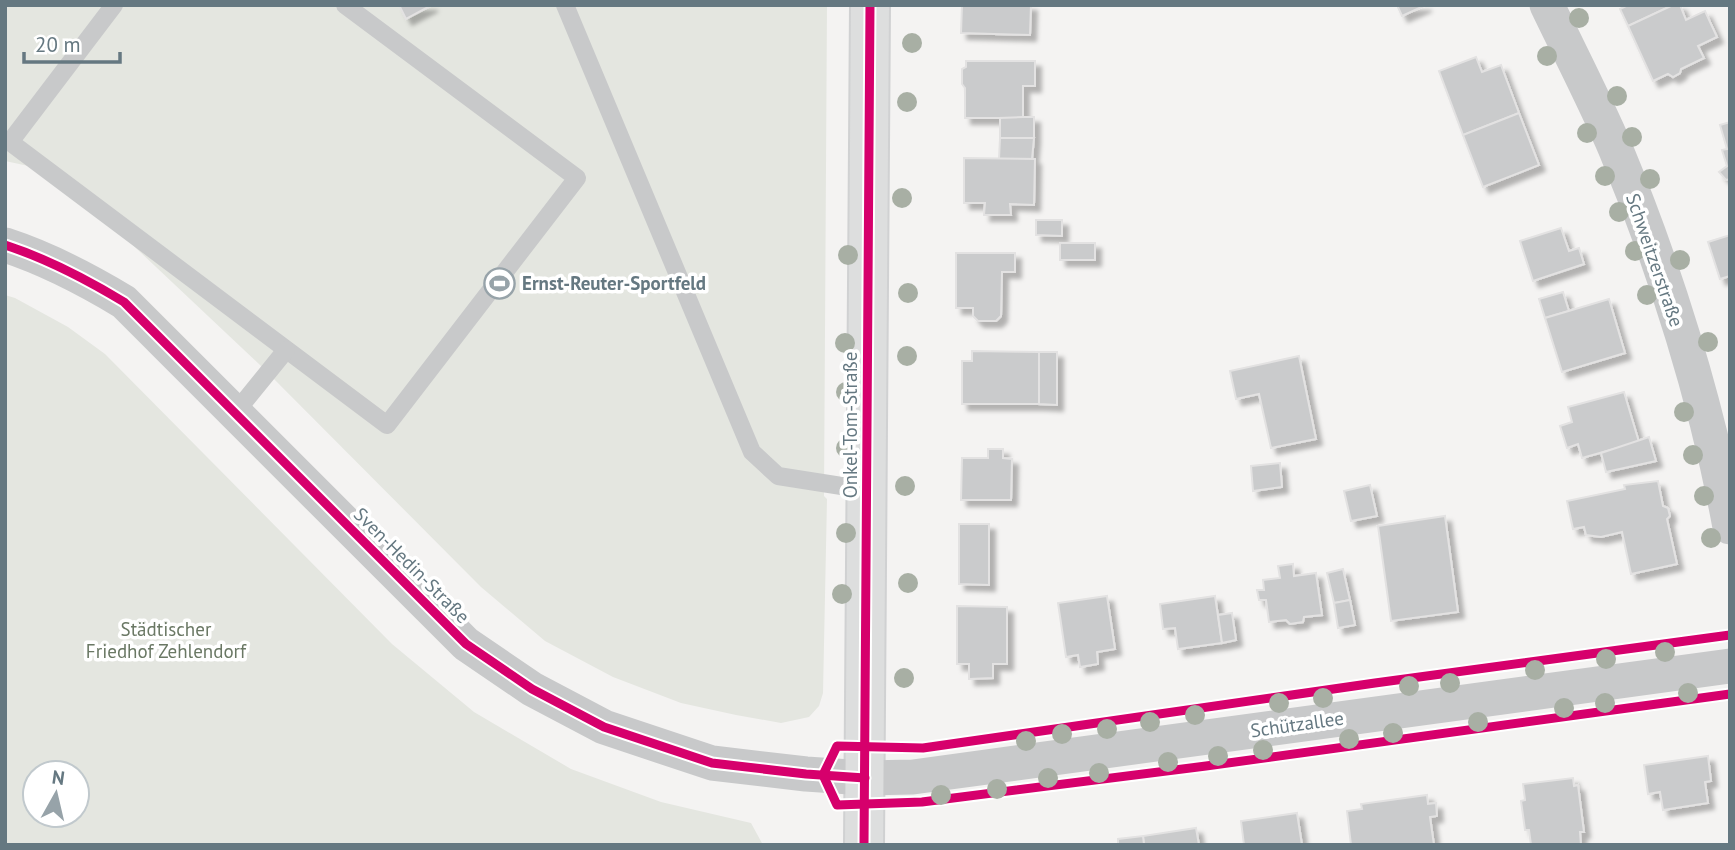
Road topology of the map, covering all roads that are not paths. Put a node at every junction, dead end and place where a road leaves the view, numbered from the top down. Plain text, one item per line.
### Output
1 (114, 5) edge
2 (345, 5) edge
3 (565, 5) edge
4 (870, 5) edge
5 (1547, 5) edge
6 (5, 245) edge
7 (286, 350) junction
8 (235, 413) junction
9 (867, 490) junction
10 (1730, 527) edge
11 (1730, 666) edge
12 (865, 778) junction
13 (864, 845) edge

1 - 7 lane
2 - 7 lane
3 - 9 lane
4 - 9 main road, Onkel-Tom-Straße
5 - 10 street, Schweitzerstraße
6 - 8 street, Sven-Hedin-Straße
7 - 8 lane
8 - 12 street, Sven-Hedin-Straße
9 - 12 main road, Onkel-Tom-Straße
11 - 12 street, Schützallee
12 - 13 main road, Onkel-Tom-Straße

